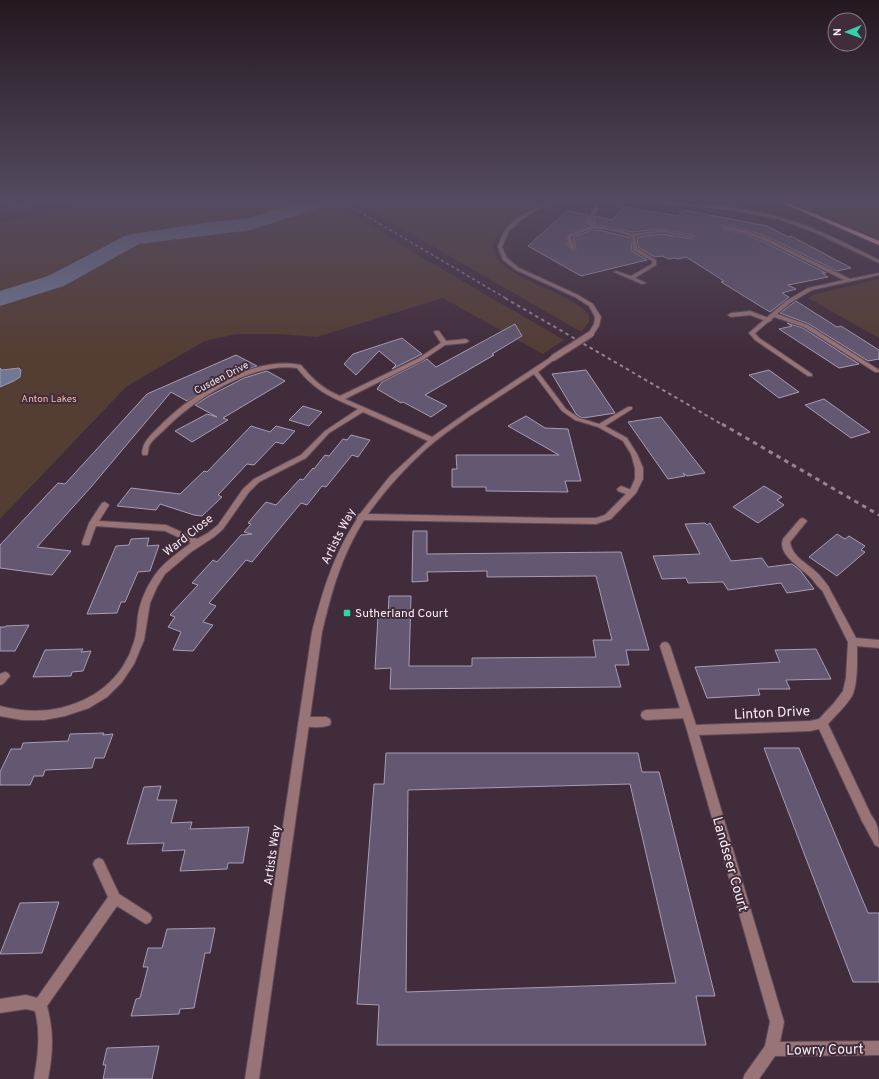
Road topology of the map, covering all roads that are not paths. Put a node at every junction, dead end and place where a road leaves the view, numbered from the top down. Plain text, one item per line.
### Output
1 (501, 252) edge
2 (641, 252) edge
3 (791, 252) edge
4 (859, 252) edge
5 (879, 262) edge
6 (616, 272) dead end
7 (879, 274) edge
8 (631, 278) junction
9 (848, 280) junction
10 (644, 283) dead end
11 (731, 315) dead end
12 (774, 315) junction
13 (769, 320) junction
14 (437, 332) dead end
15 (466, 341) dead end
16 (444, 343) junction
17 (534, 371) junction
18 (877, 371) dead end
19 (810, 375) dead end
20 (341, 398) junction
21 (630, 408) dead end
22 (363, 409) junction
23 (600, 426) junction
24 (432, 440) junction
25 (146, 453) dead end
26 (621, 489) dead end
27 (631, 494) junction
28 (105, 505) dead end
29 (360, 517) junction
30 (803, 521) dead end
31 (93, 523) junction
32 (86, 543) dead end
33 (197, 543) junction
34 (853, 642) junction
35 (879, 644) edge
36 (665, 646) dead end
37 (0, 711) edge
38 (686, 713) junction
39 (646, 715) dead end
40 (305, 722) junction
41 (326, 722) dead end
42 (822, 722) junction
43 (692, 730) junction
44 (879, 841) edge
45 (99, 864) dead end
46 (115, 898) junction
47 (146, 918) dead end
48 (40, 1005) junction
49 (0, 1006) edge
50 (879, 1048) edge
51 (771, 1049) junction
52 (41, 1079) edge
53 (252, 1079) edge
54 (750, 1079) edge

1 - 17 street, Artists Way, bridge
2 - 8 street
3 - 9 street
4 - 5 street
6 - 8 street
7 - 9 street
8 - 10 street
9 - 12 street
11 - 13 street
12 - 13 street
12 - 18 street
13 - 19 street
14 - 16 street
15 - 16 street
16 - 20 street
17 - 23 street
17 - 24 street, Artists Way
20 - 22 street, Cusden Drive
20 - 25 street, Cusden Drive
21 - 23 street
22 - 24 street, Cusden Drive
22 - 33 street, Ward Close
23 - 27 street
24 - 29 street, Artists Way
26 - 27 street
27 - 29 street
28 - 31 street
29 - 40 street, Artists Way
30 - 34 street
31 - 32 street
31 - 33 street
33 - 37 street, Ward Close
34 - 35 street
34 - 42 street, Linton Drive
36 - 38 street, Landseer Court
38 - 39 street
38 - 43 street, Landseer Court
40 - 41 street
40 - 53 street, Artists Way
42 - 43 street, Linton Drive
42 - 44 street
43 - 51 street, Landseer Court
45 - 46 street
46 - 47 street
46 - 48 street
48 - 49 street
48 - 52 street
50 - 51 street, Lowry Court
51 - 54 street, Landseer Court

